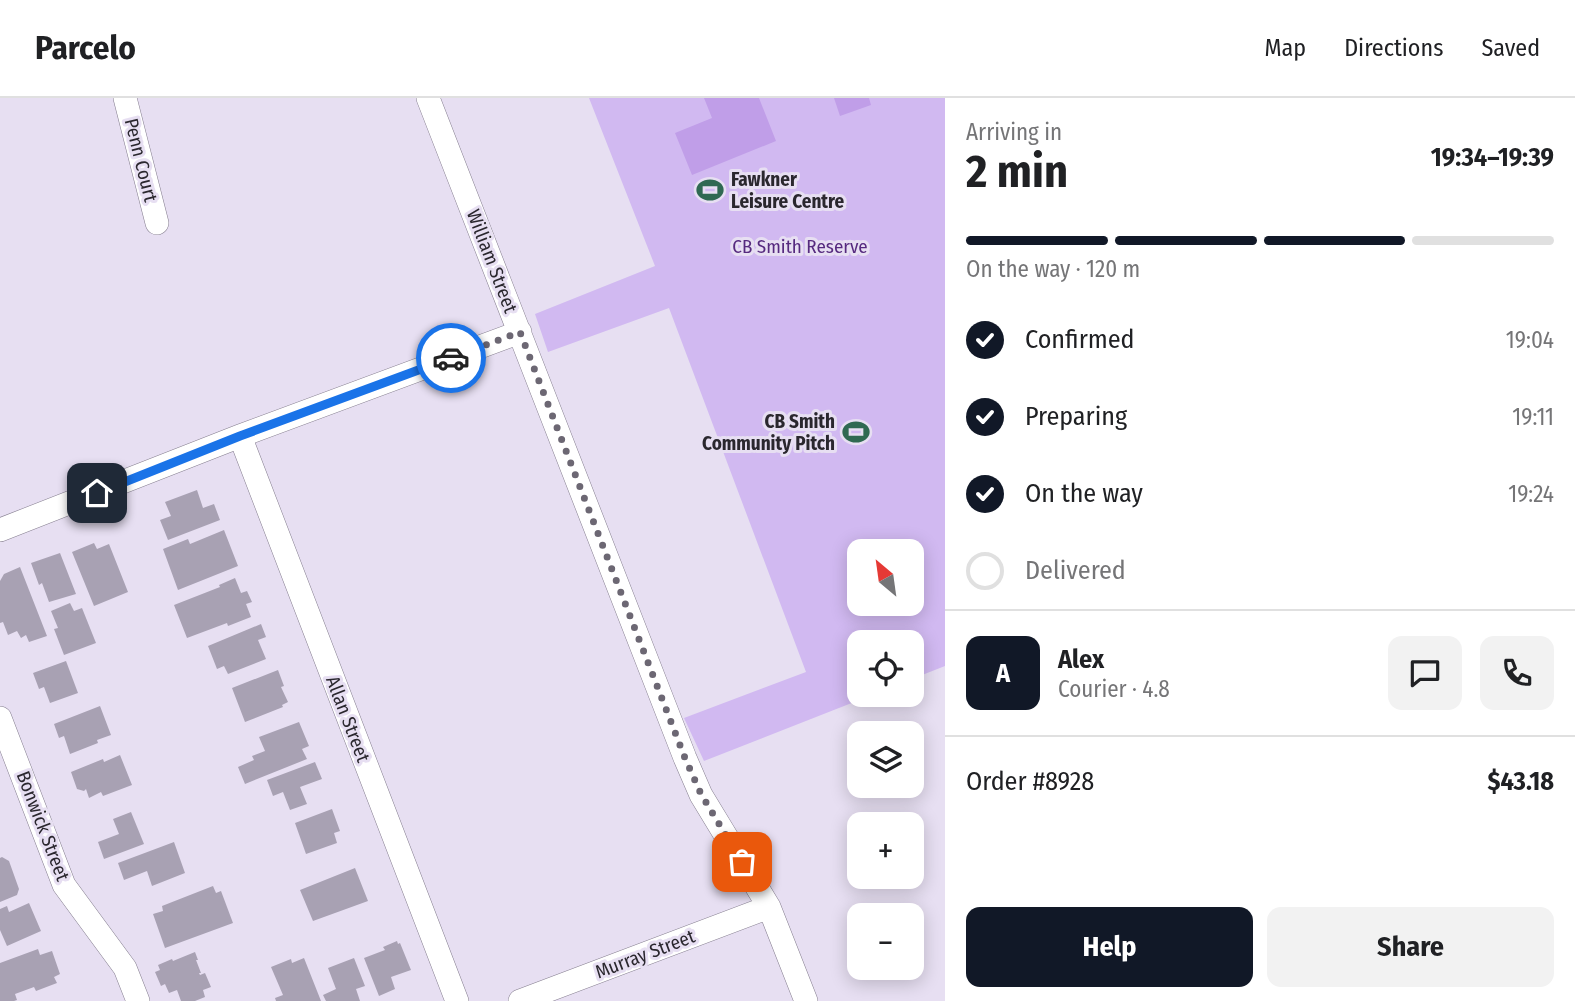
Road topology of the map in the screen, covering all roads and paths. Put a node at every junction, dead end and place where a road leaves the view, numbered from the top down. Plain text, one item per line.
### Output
1 (125, 98) edge
2 (428, 98) edge
3 (157, 223) dead end
4 (520, 332) junction
5 (240, 436) junction
6 (0, 530) edge
7 (0, 718) edge
8 (769, 907) junction
9 (138, 1001) edge
10 (457, 1001) edge
11 (520, 1001) edge
12 (806, 1001) edge

1 - 3 street, Penn Court
2 - 4 street, William Street
4 - 5 street
4 - 8 street, William Street
5 - 6 street
5 - 10 street, Allan Street
7 - 9 street, Bonwick Street
8 - 11 street, Murray Street
8 - 12 street, William Street

